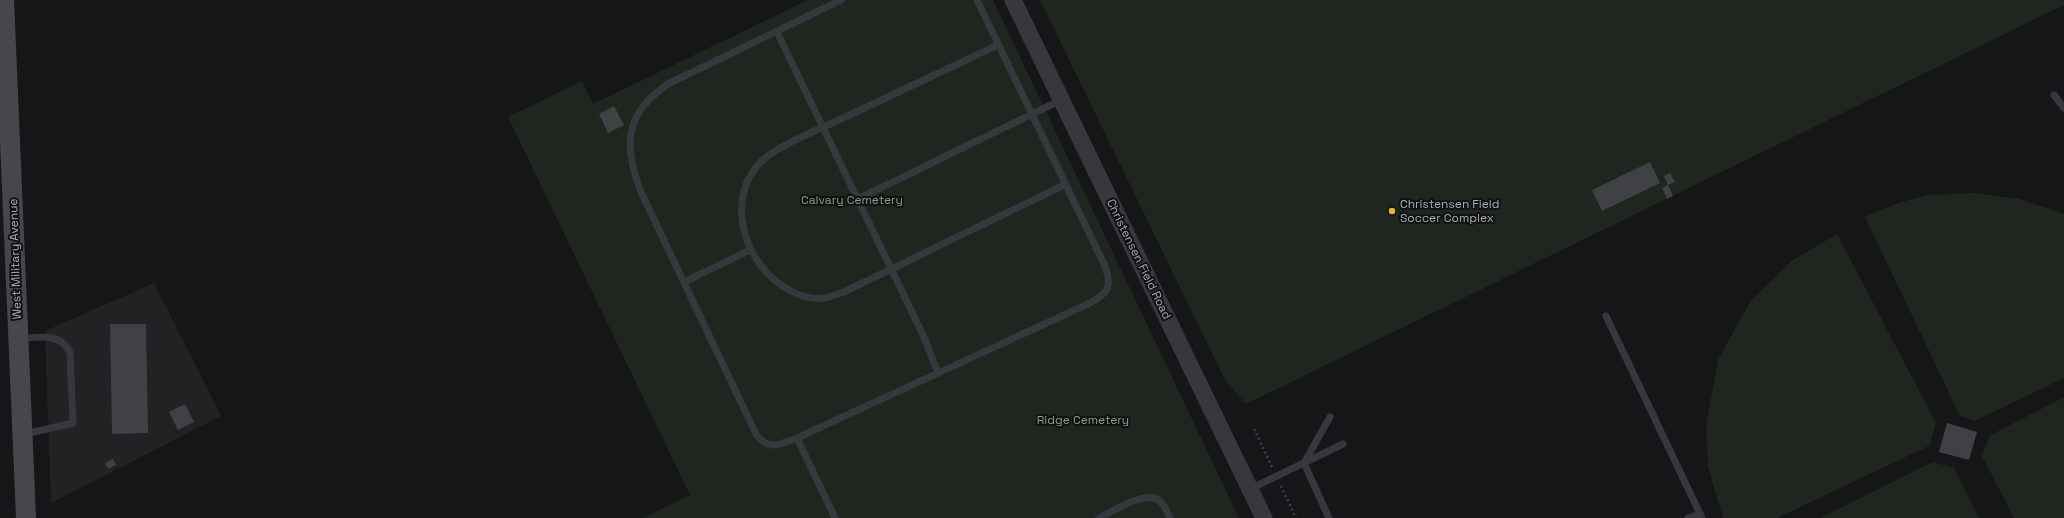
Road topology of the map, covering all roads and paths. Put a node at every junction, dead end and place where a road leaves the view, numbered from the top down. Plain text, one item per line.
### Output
1 (4, 0) edge
2 (841, 0) edge
3 (977, 0) edge
4 (1014, 0) edge
5 (776, 32) junction
6 (998, 45) junction
7 (2054, 95) dead end
8 (1061, 100) junction
9 (2064, 108) edge
10 (1032, 114) junction
11 (824, 127) junction
12 (1066, 184) junction
13 (858, 199) junction
14 (750, 250) junction
15 (892, 269) junction
16 (684, 282) junction
17 (1606, 316) dead end
18 (18, 339) junction
19 (938, 373) junction
20 (1330, 417) dead end
21 (23, 434) junction
22 (797, 438) junction
23 (1344, 444) dead end
24 (1304, 463) junction
25 (1250, 489) junction
26 (1701, 516) edge
27 (26, 518) edge
28 (835, 518) edge
29 (1099, 518) edge
30 (1170, 518) edge
31 (1264, 518) edge
32 (1329, 518) edge
33 (1688, 518) edge

1 - 18 main road, West Military Avenue
2 - 5 lane
3 - 6 lane
4 - 8 street, Christensen Field Road
5 - 11 lane
5 - 16 lane
6 - 10 lane
6 - 11 lane
7 - 9 lane
8 - 10 lane
8 - 25 street, Christensen Field Road
10 - 12 lane
10 - 13 lane
11 - 13 lane
11 - 14 lane
12 - 15 lane
12 - 19 lane
13 - 15 lane
14 - 15 lane
14 - 16 lane
15 - 19 lane
16 - 22 lane
17 - 26 lane
18 - 21 main road, West Military Avenue
18 - 21 lane
19 - 22 lane
20 - 24 lane
21 - 27 main road, West Military Avenue
22 - 28 lane
23 - 24 lane
24 - 25 lane
24 - 32 lane
25 - 31 street, Christensen Field Road
26 - 33 lane
29 - 30 lane

